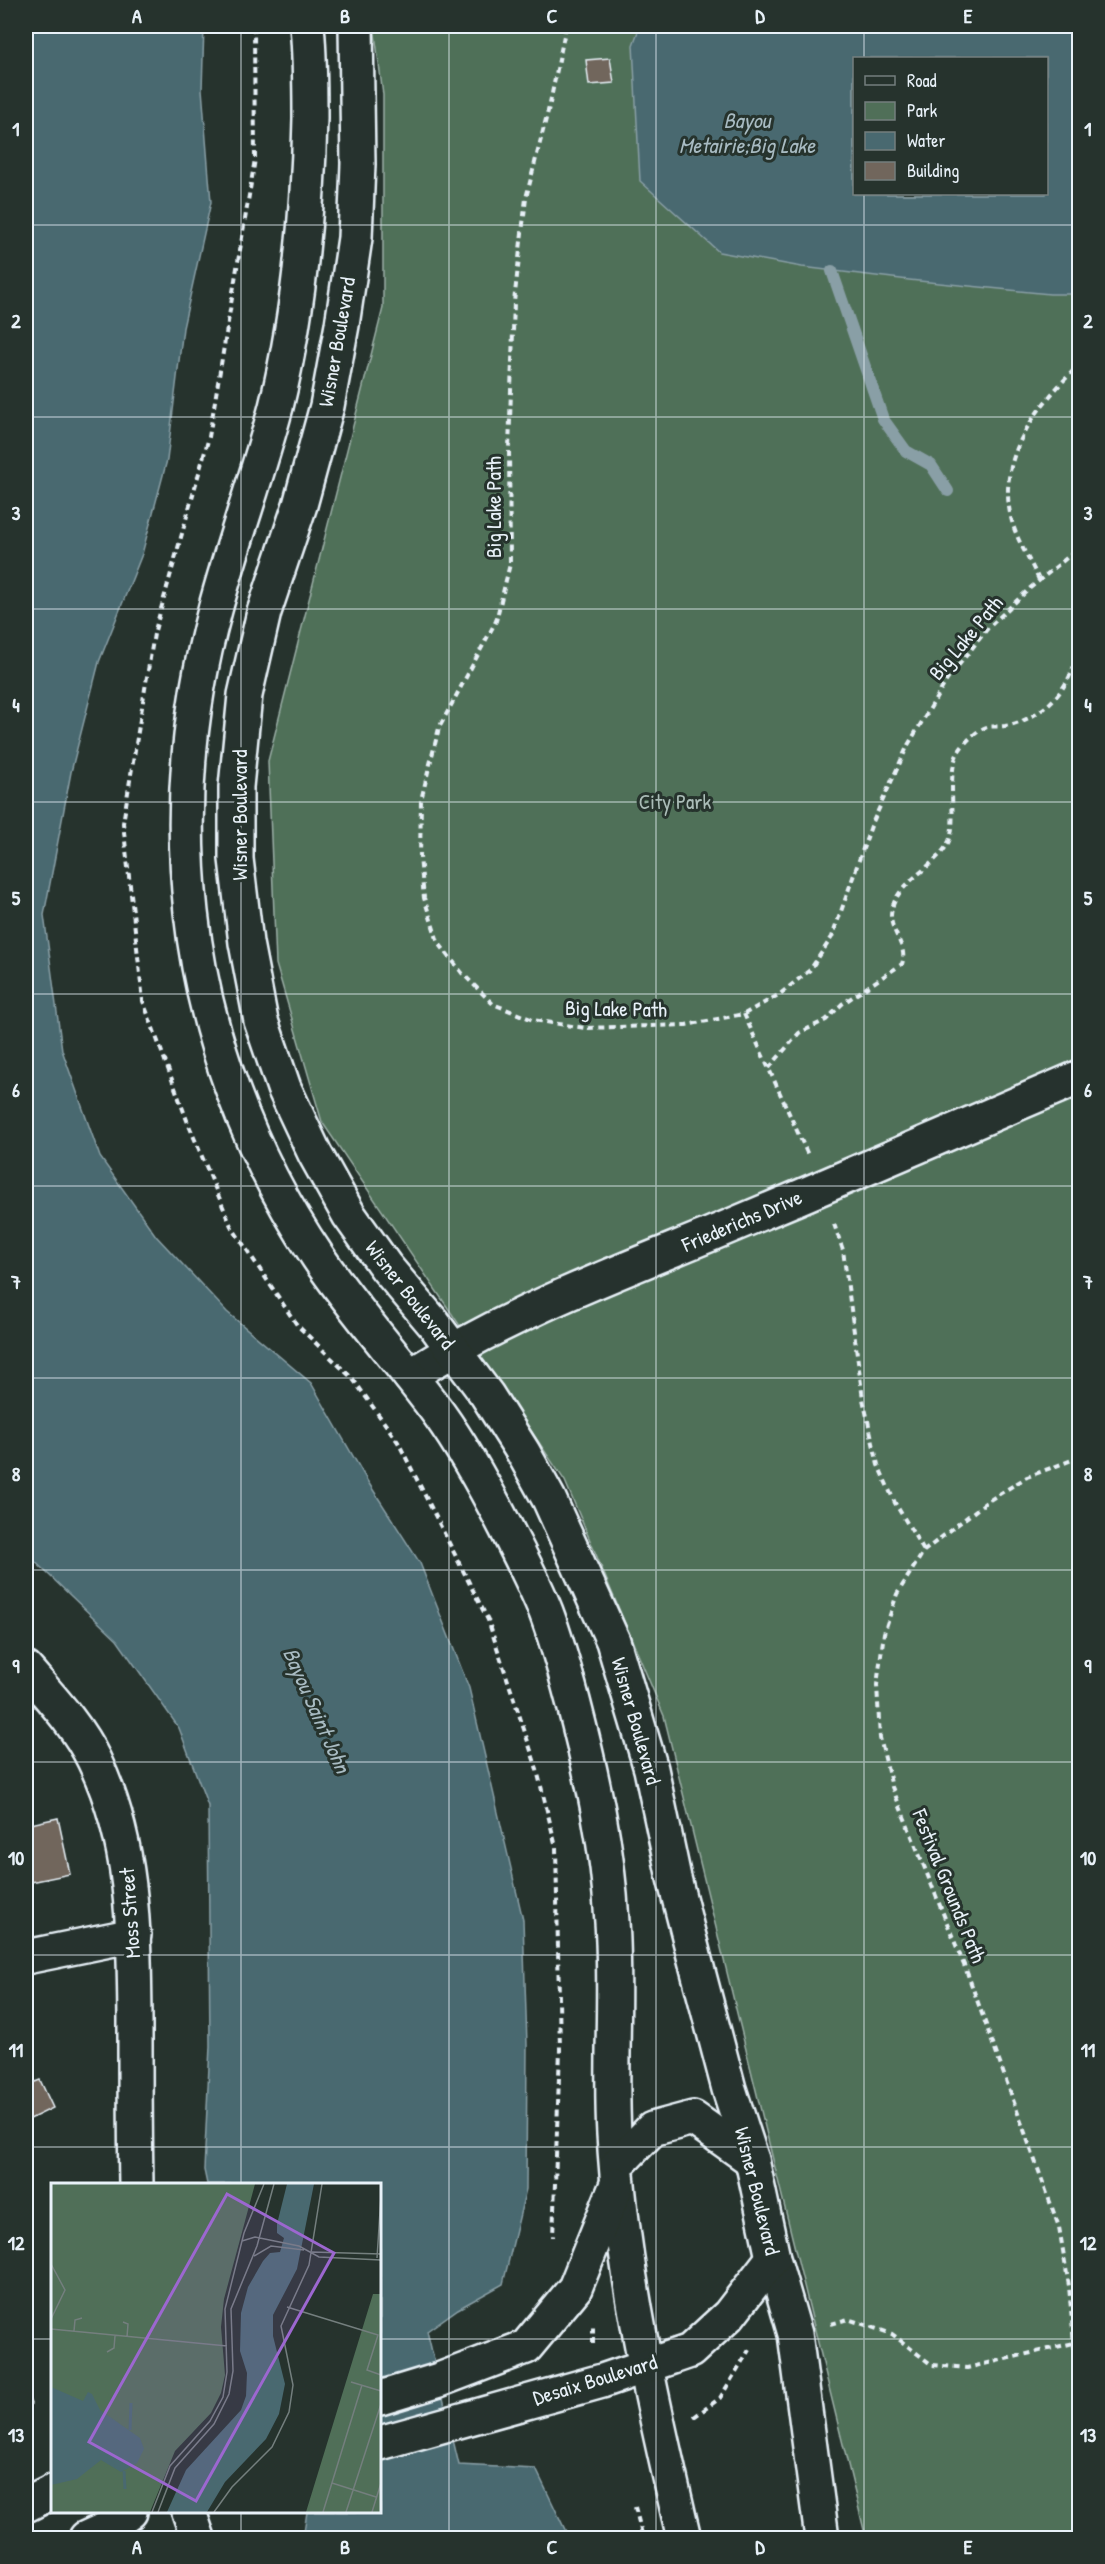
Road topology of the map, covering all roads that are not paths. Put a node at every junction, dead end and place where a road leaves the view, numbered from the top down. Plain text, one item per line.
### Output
1 (307, 26) edge
2 (356, 26) edge
3 (1080, 1077) edge
4 (452, 1349) junction
5 (410, 1376) junction
6 (26, 1669) edge
7 (134, 1935) junction
8 (26, 1957) edge
9 (752, 2160) junction
10 (617, 2174) junction
11 (136, 2183) edge
12 (773, 2258) junction
13 (646, 2366) junction
14 (381, 2398) edge
15 (381, 2443) edge
16 (51, 2492) edge
17 (26, 2505) edge
18 (127, 2513) edge
19 (190, 2513) edge
20 (86, 2538) edge
21 (198, 2538) edge
22 (684, 2538) edge
23 (822, 2538) edge

1 - 5 street
2 - 4 street, Wisner Boulevard
3 - 4 street, Friederichs Drive
4 - 5 street, Friederichs Drive
4 - 9 street, Wisner Boulevard
5 - 10 street
6 - 7 street, Moss Street
7 - 8 street
7 - 11 street, Moss Street
9 - 10 street
9 - 12 street, Wisner Boulevard
10 - 13 street
10 - 14 street
12 - 13 street, Desaix Boulevard
12 - 23 street, Wisner Boulevard
13 - 15 street, Desaix Boulevard
13 - 22 street
16 - 17 street
18 - 20 street
19 - 21 street

